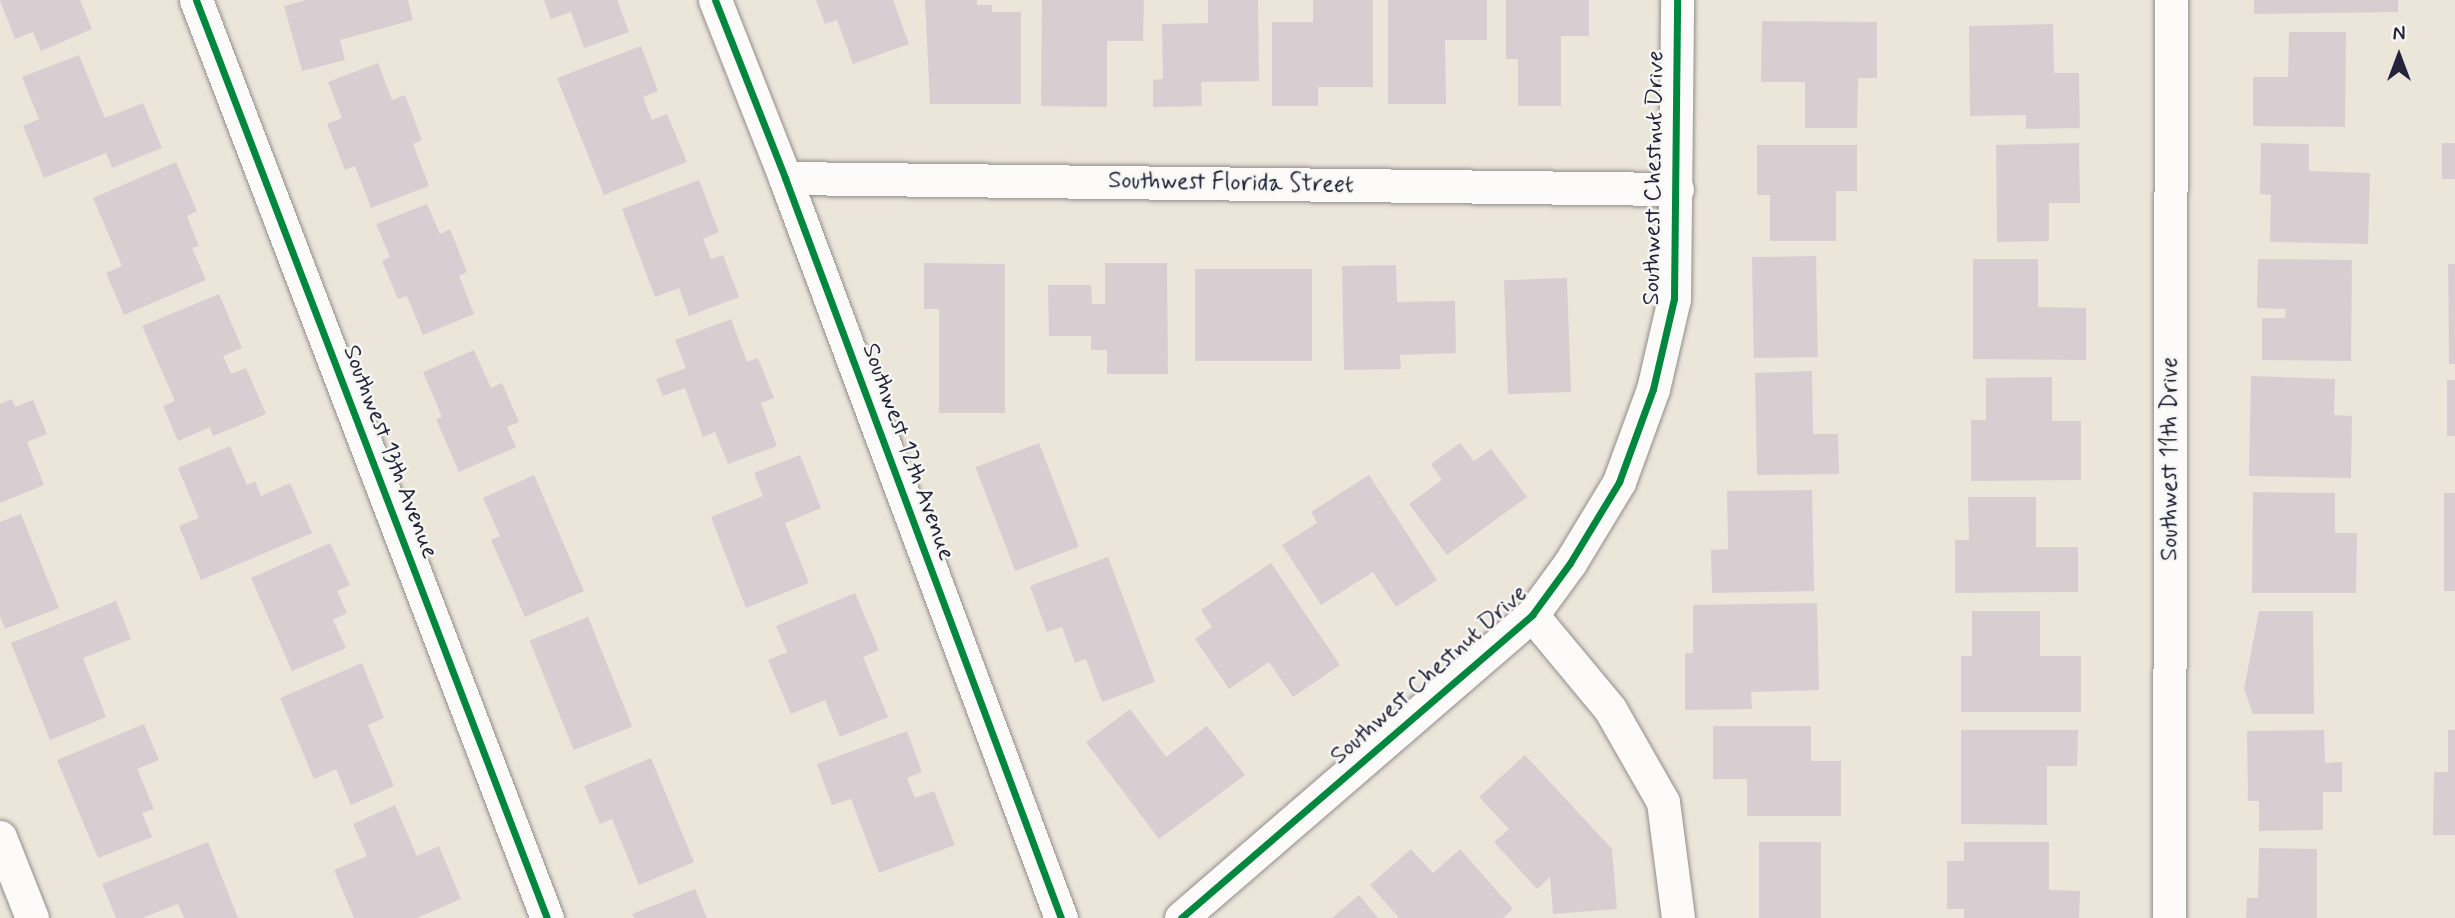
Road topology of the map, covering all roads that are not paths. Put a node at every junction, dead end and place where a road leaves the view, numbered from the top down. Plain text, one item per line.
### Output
1 (196, 0) edge
2 (715, 0) edge
3 (1677, 0) edge
4 (2171, 0) edge
5 (785, 178) junction
6 (1677, 189) junction
7 (1532, 615) junction
8 (0, 837) edge
9 (32, 918) edge
10 (547, 918) edge
11 (1060, 918) edge
12 (1181, 918) edge
13 (1678, 918) edge
14 (2169, 918) edge

1 - 10 street, Southwest 13th Avenue
2 - 5 street, Southwest 12th Avenue
3 - 6 street, Southwest Chestnut Drive
4 - 14 street, Southwest 11th Drive
5 - 6 street, Southwest Florida Street
5 - 11 street, Southwest 12th Avenue
6 - 7 street, Southwest Chestnut Drive
7 - 12 street, Southwest Chestnut Drive
7 - 13 street
8 - 9 street

